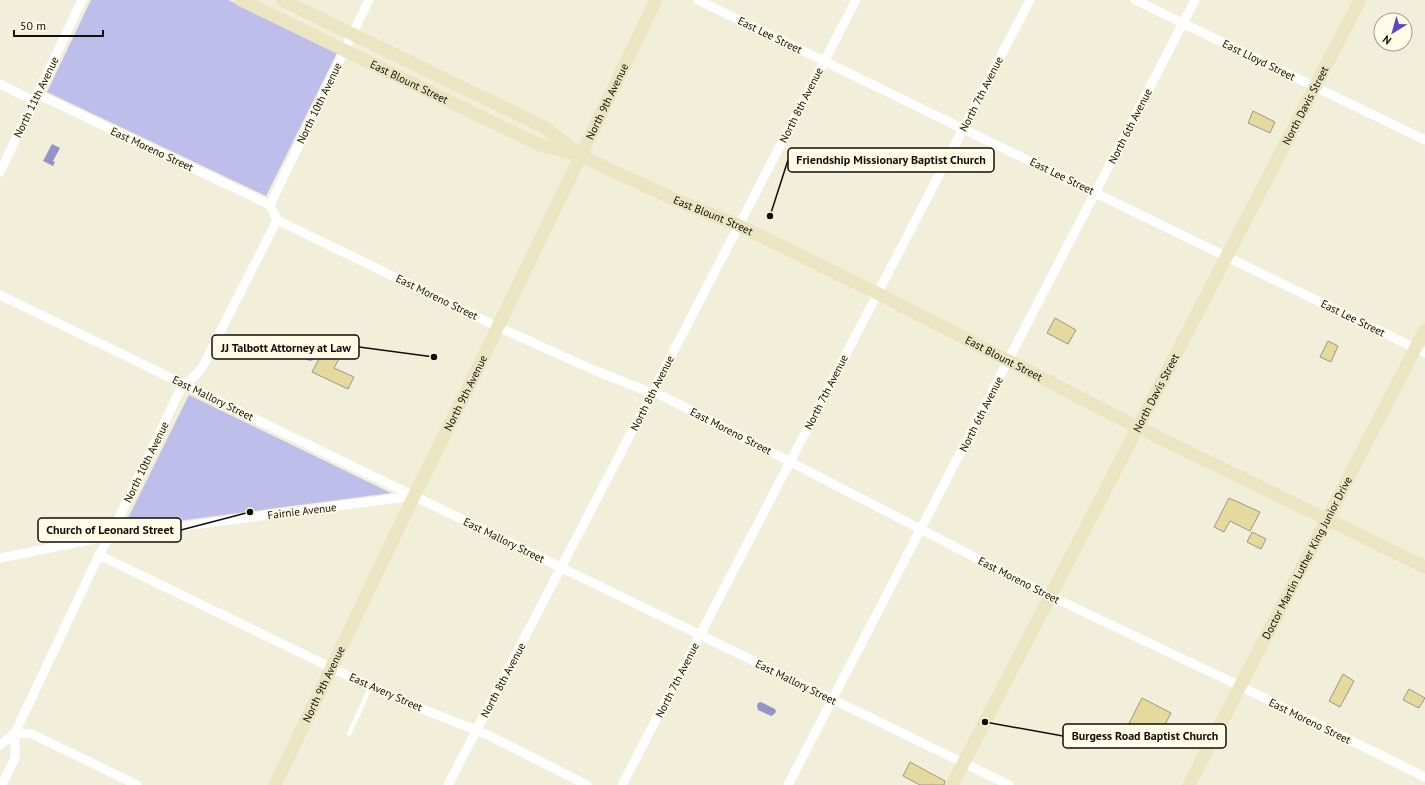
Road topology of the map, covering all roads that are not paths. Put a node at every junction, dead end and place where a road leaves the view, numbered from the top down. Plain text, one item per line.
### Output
1 (82, 0) edge
2 (241, 0) edge
3 (282, 0) edge
4 (369, 0) edge
5 (656, 0) edge
6 (698, 0) edge
7 (856, 0) edge
8 (1030, 0) edge
9 (1135, 0) edge
10 (1195, 0) edge
11 (1360, 0) edge
12 (1183, 23) junction
13 (352, 34) junction
14 (344, 50) junction
15 (824, 61) junction
16 (0, 84) edge
17 (1314, 87) junction
18 (35, 98) junction
19 (963, 128) junction
20 (1425, 140) edge
21 (580, 155) junction
22 (0, 172) edge
23 (1095, 193) junction
24 (270, 205) junction
25 (277, 220) junction
26 (738, 225) junction
27 (1226, 256) junction
28 (877, 293) junction
29 (0, 295) edge
30 (498, 327) junction
31 (1425, 330) edge
32 (1420, 350) edge
33 (1008, 360) junction
34 (183, 384) junction
35 (653, 391) junction
36 (1138, 428) junction
37 (790, 461) junction
38 (414, 496) junction
39 (1326, 520) junction
40 (921, 530) junction
41 (110, 536) junction
42 (99, 555) junction
43 (0, 558) edge
44 (1425, 567) edge
45 (561, 568) junction
46 (1050, 596) junction
47 (700, 635) junction
48 (332, 668) junction
49 (371, 686) junction
50 (1240, 686) junction
51 (832, 699) junction
52 (477, 730) junction
53 (15, 733) junction
54 (349, 734) dead end
55 (0, 745) edge
56 (964, 763) junction
57 (1425, 777) edge
58 (2, 785) edge
59 (137, 785) edge
60 (275, 785) edge
61 (448, 785) edge
62 (587, 785) edge
63 (622, 785) edge
64 (788, 785) edge
65 (952, 785) edge
66 (1009, 785) edge
67 (1189, 785) edge

1 - 18 street, North 11th Avenue
2 - 14 main road, East Blount Street
3 - 13 main road, East Blount Street
4 - 13 street, North 10th Avenue
5 - 21 main road, North 9th Avenue
6 - 15 street, East Lee Street
7 - 15 street, North 8th Avenue
8 - 19 street, North 7th Avenue
9 - 12 street, East Lloyd Street
10 - 12 street, North 6th Avenue
11 - 17 main road, North Davis Street
12 - 17 street, East Lloyd Street
12 - 23 street, North 6th Avenue
13 - 14 street, North 10th Avenue
13 - 21 main road, East Blount Street
14 - 21 main road, East Blount Street
14 - 24 street, North 10th Avenue
15 - 19 street, East Lee Street
15 - 26 street, North 8th Avenue
16 - 18 street, East Moreno Street
17 - 20 street, East Lloyd Street
17 - 27 main road, North Davis Street
18 - 22 street, North 11th Avenue
18 - 24 street, East Moreno Street
19 - 23 street, East Lee Street
19 - 28 street, North 7th Avenue
21 - 26 main road, East Blount Street
21 - 30 main road, North 9th Avenue
23 - 27 street, East Lee Street
23 - 33 street, North 6th Avenue
24 - 25 street
25 - 30 street, East Moreno Street
25 - 34 street, North 10th Avenue
26 - 28 main road, East Blount Street
26 - 35 street, North 8th Avenue
27 - 32 street, East Lee Street
27 - 36 main road, North Davis Street
28 - 33 main road, East Blount Street
28 - 37 street, North 7th Avenue
29 - 34 street, East Mallory Street
30 - 35 street, East Moreno Street
30 - 38 main road, North 9th Avenue
31 - 32 main road, Doctor Martin Luther King Junior Drive
32 - 39 main road, Doctor Martin Luther King Junior Drive
33 - 36 main road, East Blount Street
33 - 40 street, North 6th Avenue
34 - 38 street, East Mallory Street
34 - 41 street, North 10th Avenue
35 - 37 street, East Moreno Street
35 - 45 street, North 8th Avenue
36 - 39 main road, East Blount Street
36 - 46 main road, North Davis Street
37 - 40 street, East Moreno Street
37 - 47 street, North 7th Avenue
38 - 41 street, Fairnie Avenue
38 - 45 street, East Mallory Street
38 - 48 main road, North 9th Avenue
39 - 44 main road, East Blount Street
39 - 50 main road, Doctor Martin Luther King Junior Drive
40 - 46 street, East Moreno Street
40 - 51 street, North 6th Avenue
41 - 42 street, North 10th Avenue
41 - 43 street, Fairnie Avenue
42 - 48 street, East Avery Street
42 - 53 street, North 10th Avenue
45 - 47 street, East Mallory Street
45 - 52 street, North 8th Avenue
46 - 50 street, East Moreno Street
46 - 56 main road, North Davis Street
47 - 51 street, East Mallory Street
47 - 63 street, North 7th Avenue
48 - 49 street, East Avery Street
48 - 60 main road, North 9th Avenue
49 - 52 street, East Avery Street
49 - 54 lane
50 - 57 street, East Moreno Street
50 - 67 main road, Doctor Martin Luther King Junior Drive
51 - 56 street, East Mallory Street
51 - 64 street, North 6th Avenue
52 - 61 street, North 8th Avenue
52 - 62 street, East Avery Street
53 - 55 street, North 10th Avenue
53 - 58 street, North 10th Avenue
53 - 59 street
56 - 65 main road, North Davis Street
56 - 66 street, East Mallory Street

